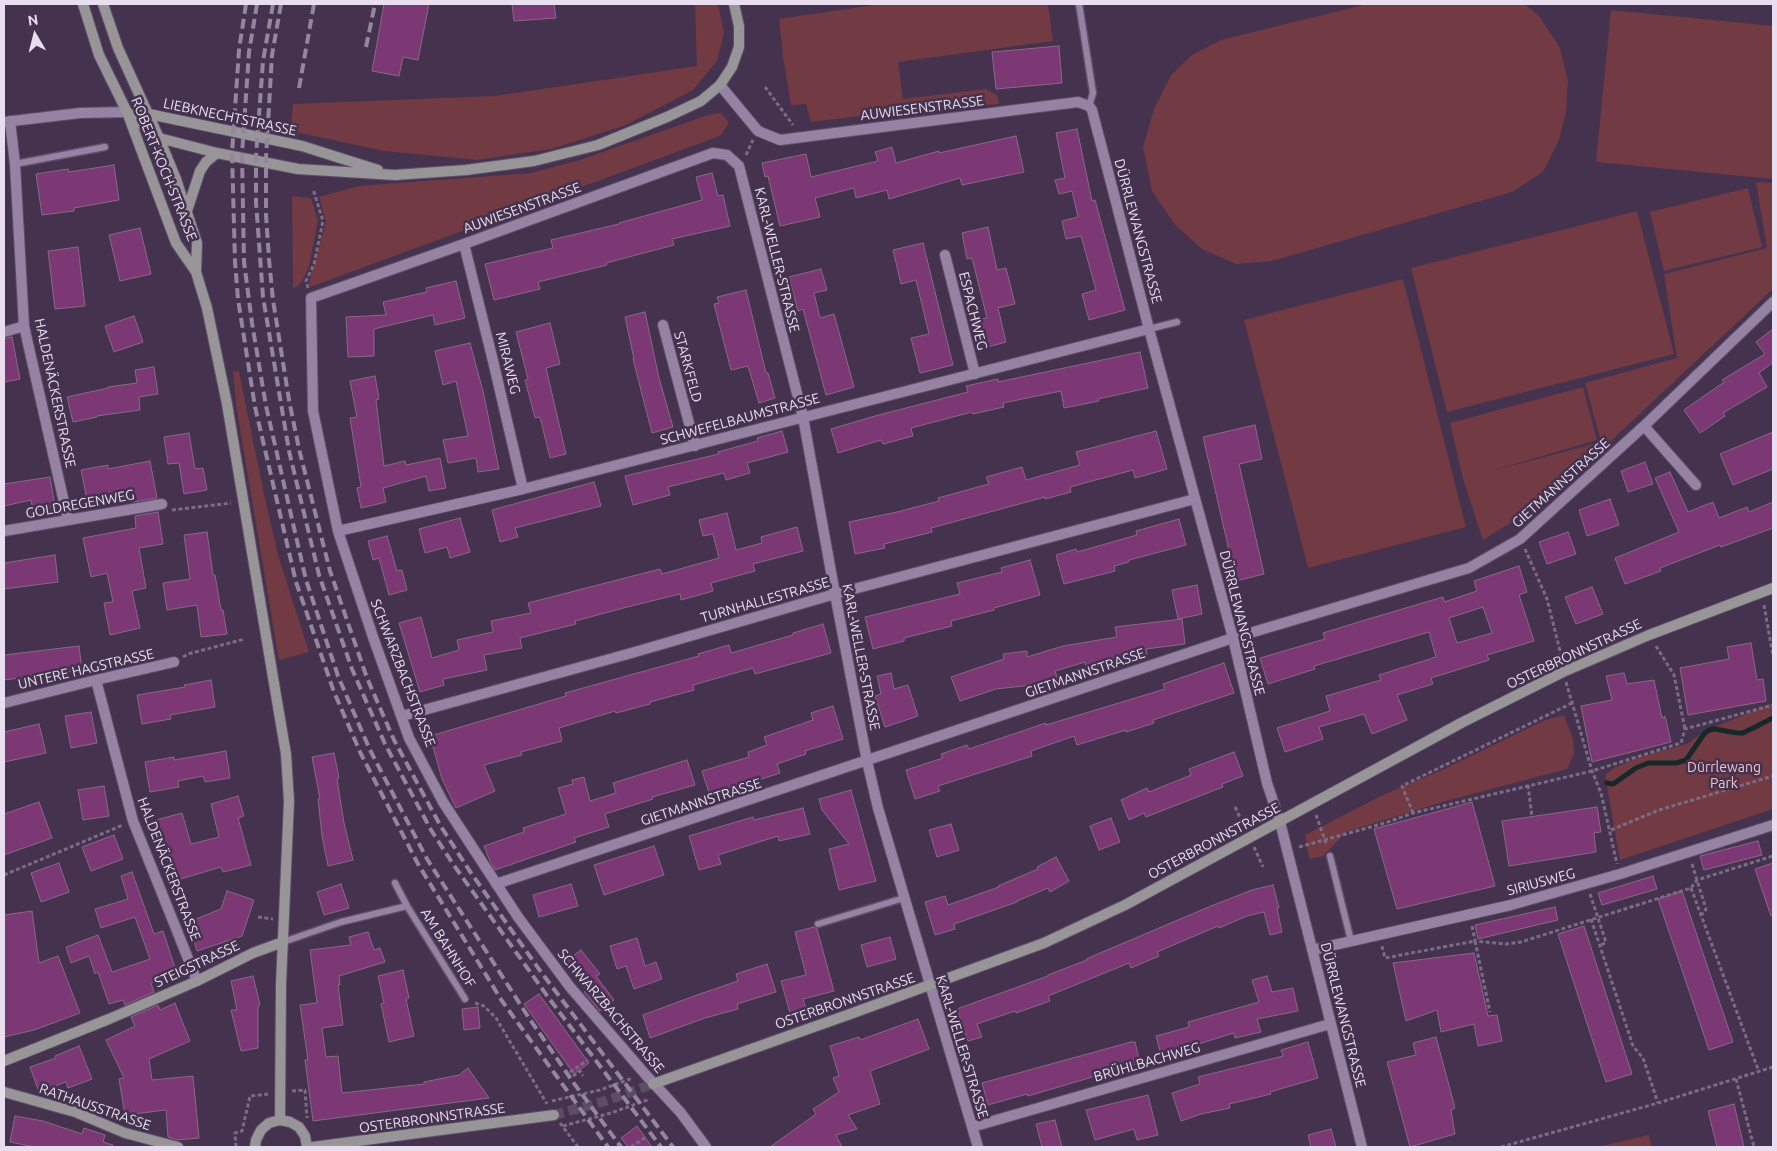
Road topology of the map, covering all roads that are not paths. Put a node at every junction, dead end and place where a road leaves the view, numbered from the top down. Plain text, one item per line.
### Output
1 (83, 4) edge
2 (103, 4) edge
3 (734, 4) edge
4 (1079, 4) edge
5 (720, 85) junction
6 (1090, 106) junction
7 (127, 112) junction
8 (148, 113) junction
9 (7, 121) edge
10 (159, 138) junction
11 (105, 147) dead end
12 (217, 153) junction
13 (15, 164) junction
14 (740, 166) joint
15 (396, 175) junction
16 (187, 211) junction
17 (464, 244) junction
18 (945, 255) dead end
19 (196, 272) junction
20 (311, 298) joint
21 (1773, 302) edge
22 (1177, 322) dead end
23 (24, 326) junction
24 (663, 326) dead end
25 (1149, 329) junction
26 (4, 332) edge
27 (975, 374) junction
28 (803, 417) junction
29 (1644, 426) junction
30 (695, 446) junction
31 (1696, 486) dead end
32 (523, 489) junction
33 (1195, 499) junction
34 (162, 504) road end
35 (68, 520) junction
36 (4, 531) edge
37 (338, 532) junction
38 (1773, 588) edge
39 (835, 594) junction
40 (1233, 638) junction
41 (174, 662) road end
42 (96, 680) junction
43 (4, 703) edge
44 (402, 716) junction
45 (867, 761) junction
46 (1280, 822) junction
47 (1773, 825) edge
48 (1330, 856) road end
49 (395, 883) dead end
50 (496, 884) junction
51 (904, 898) junction
52 (407, 906) junction
53 (818, 924) dead end
54 (1351, 941) junction
55 (283, 942) junction
56 (1312, 950) junction
57 (197, 981) junction
58 (929, 985) junction
59 (465, 999) road end
60 (1330, 1024) junction
61 (4, 1061) edge
62 (4, 1082) edge
63 (653, 1084) junction
64 (5, 1093) edge
65 (554, 1115) tunnel mouth
66 (280, 1120) junction
67 (972, 1127) junction
68 (171, 1147) edge
69 (255, 1147) edge
70 (307, 1147) edge
71 (313, 1147) edge
72 (706, 1147) edge
73 (978, 1147) edge
74 (1362, 1147) edge

1 - 7 street, ROBERT-KOCH-STRASSE
2 - 8 street, ROBERT-KOCH-STRASSE
3 - 5 street, LIEBKNECHTSTRASSE
4 - 6 lane
5 - 6 street, AUWIESENSTRASSE
5 - 15 street, LIEBKNECHTSTRASSE
6 - 25 street, DÜRRLEWANGSTRASSE
7 - 8 street, LIEBKNECHTSTRASSE
7 - 9 street
7 - 10 street, LIEBKNECHTSTRASSE
7 - 19 street, ROBERT-KOCH-STRASSE
8 - 10 street, ROBERT-KOCH-STRASSE
8 - 15 street, LIEBKNECHTSTRASSE
9 - 13 street, HALDENÄCKERSTRASSE
10 - 12 street, LIEBKNECHTSTRASSE
10 - 16 street, ROBERT-KOCH-STRASSE
11 - 13 lane
12 - 15 street, LIEBKNECHTSTRASSE
12 - 16 street
13 - 23 street, HALDENÄCKERSTRASSE
14 - 17 street, AUWIESENSTRASSE
14 - 28 street, KARL-WELLER-STRASSE
16 - 19 street, ROBERT-KOCH-STRASSE
17 - 20 street, AUWIESENSTRASSE
17 - 32 street, MIRAWEG
18 - 27 street, ESPACHWEG
19 - 55 street
20 - 37 street, SCHWARZBACHSTRASSE
21 - 29 street, GIETMANNSTRASSE
22 - 25 lane
23 - 26 street
23 - 35 street, HALDENÄCKERSTRASSE
24 - 30 street, STARKFELD
25 - 27 street, SCHWEFELBAUMSTRASSE
25 - 33 street, DÜRRLEWANGSTRASSE
27 - 28 street, SCHWEFELBAUMSTRASSE
28 - 30 street, SCHWEFELBAUMSTRASSE
28 - 39 street, KARL-WELLER-STRASSE
29 - 31 street
29 - 40 street, GIETMANNSTRASSE
30 - 32 street, SCHWEFELBAUMSTRASSE
32 - 37 street, SCHWEFELBAUMSTRASSE
33 - 39 street, TURNHALLESTRASSE
33 - 40 street, DÜRRLEWANGSTRASSE
34 - 35 street, GOLDREGENWEG
35 - 36 street, GOLDREGENWEG
37 - 44 street, SCHWARZBACHSTRASSE
38 - 46 street, OSTERBRONNSTRASSE
39 - 44 street, TURNHALLESTRASSE
39 - 45 street, KARL-WELLER-STRASSE
40 - 45 street, GIETMANNSTRASSE
40 - 46 street, DÜRRLEWANGSTRASSE
41 - 42 street, UNTERE HAGSTRASSE
42 - 43 street, UNTERE HAGSTRASSE
42 - 57 street, HALDENÄCKERSTRASSE
44 - 50 street, SCHWARZBACHSTRASSE
45 - 50 street, GIETMANNSTRASSE
45 - 51 street, KARL-WELLER-STRASSE
46 - 56 street, DÜRRLEWANGSTRASSE
46 - 58 street, OSTERBRONNSTRASSE
47 - 54 street, SIRIUSWEG
48 - 54 lane
49 - 52 lane, AM BAHNHOF
50 - 63 street, SCHWARZBACHSTRASSE
51 - 53 lane
51 - 58 street, KARL-WELLER-STRASSE
52 - 55 lane, STEIGSTRASSE
52 - 59 lane, AM BAHNHOF
54 - 56 street, SIRIUSWEG
55 - 57 street, STEIGSTRASSE
55 - 66 street
56 - 60 street, DÜRRLEWANGSTRASSE
57 - 61 street, STEIGSTRASSE
58 - 63 street, OSTERBRONNSTRASSE
58 - 67 street, KARL-WELLER-STRASSE
60 - 67 street, BRÜHLBACHWEG
60 - 74 street, DÜRRLEWANGSTRASSE
62 - 64 street
63 - 72 street, SCHWARZBACHSTRASSE
64 - 68 street, RATHAUSSTRASSE
65 - 71 street, OSTERBRONNSTRASSE
66 - 69 street
66 - 70 street
67 - 73 street, KARL-WELLER-STRASSE

